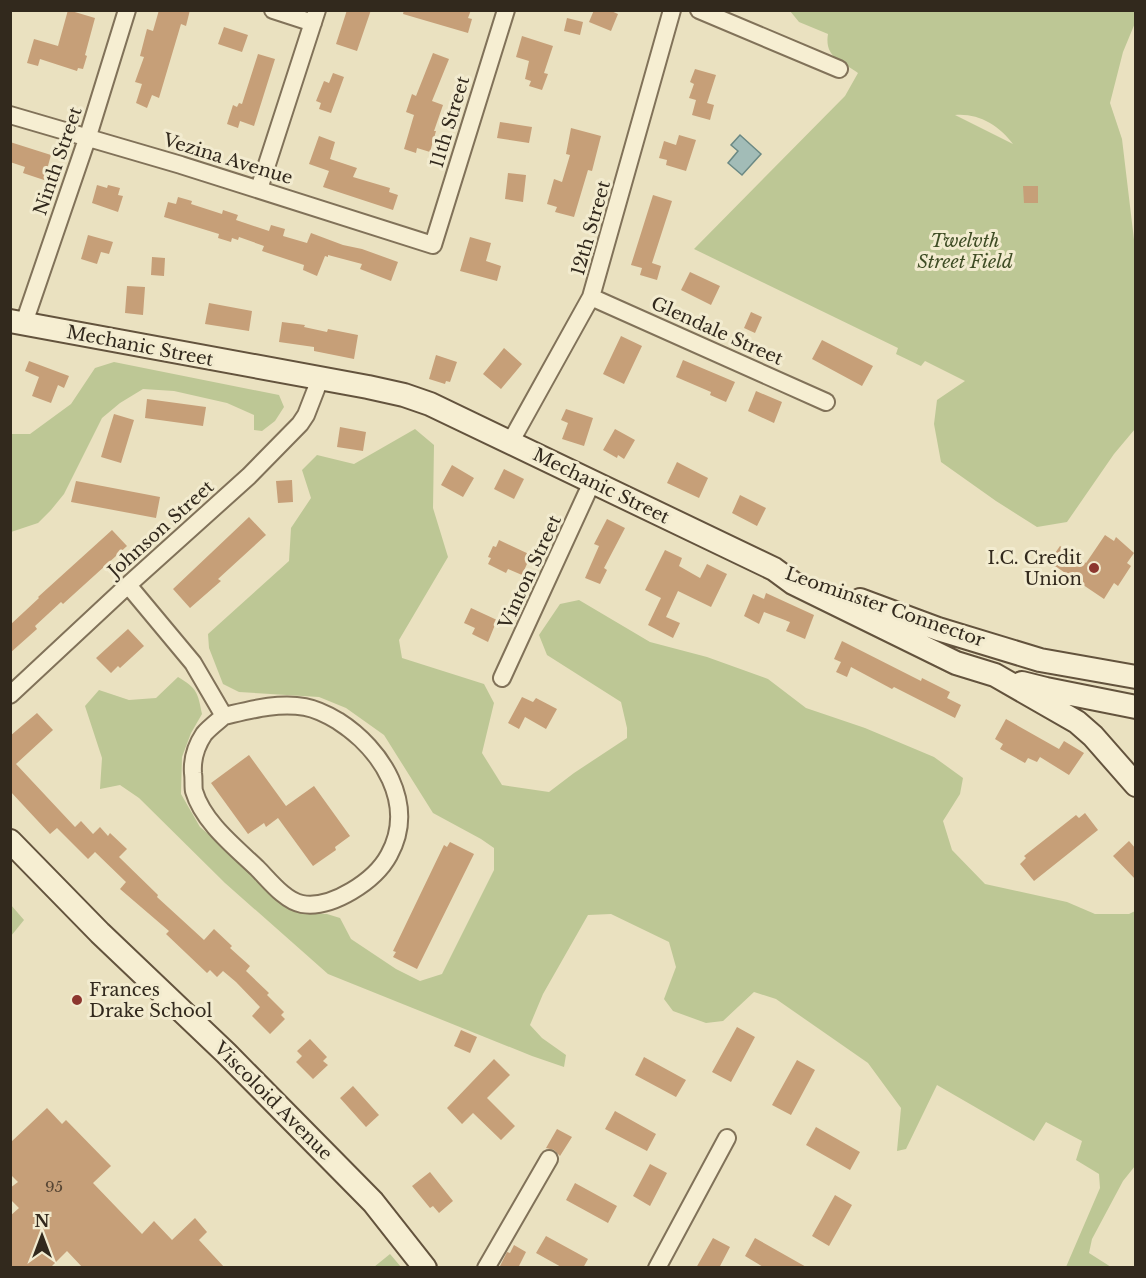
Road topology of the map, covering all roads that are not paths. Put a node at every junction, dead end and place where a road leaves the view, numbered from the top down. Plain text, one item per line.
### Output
1 (127, 10) edge
2 (273, 10) edge
3 (506, 10) edge
4 (672, 10) edge
5 (699, 10) edge
6 (315, 17) edge
7 (839, 69) dead end
8 (10, 115) edge
9 (88, 136) junction
10 (259, 189) junction
11 (433, 245) joint
12 (591, 297) junction
13 (17, 322) edge
14 (320, 379) junction
15 (826, 402) dead end
16 (510, 441) junction
17 (592, 482) junction
18 (774, 569) junction
19 (128, 585) junction
20 (995, 675) junction
21 (1136, 677) edge
22 (502, 678) dead end
23 (10, 695) edge
24 (1136, 707) edge
25 (224, 716) junction
26 (1136, 785) edge
27 (10, 841) edge
28 (727, 1138) dead end
29 (549, 1159) dead end
30 (425, 1268) edge
31 (486, 1268) edge
32 (657, 1268) edge

1 - 9 street, Ninth Street
2 - 6 street
3 - 11 street, 11th Street
4 - 12 street, 12th Street
5 - 7 street
6 - 10 street
8 - 9 street, Vezina Avenue
9 - 10 street, Vezina Avenue
9 - 13 street, Ninth Street
10 - 11 street, Vezina Avenue
12 - 15 street, Glendale Street
12 - 16 street, 12th Street
13 - 14 main road, Mechanic Street
14 - 16 main road, Mechanic Street
14 - 19 street, Johnson Street
16 - 17 main road, Mechanic Street
17 - 18 main road, Mechanic Street
17 - 22 street, Vinton Street
18 - 20 main road, Mechanic Street
18 - 21 main road, Leominster Connector
19 - 23 street, Johnson Street
19 - 25 street
20 - 24 main road
20 - 26 main road, Mechanic Street
25 - 25 street
27 - 30 main road, Viscoloid Avenue
28 - 32 street
29 - 31 street

